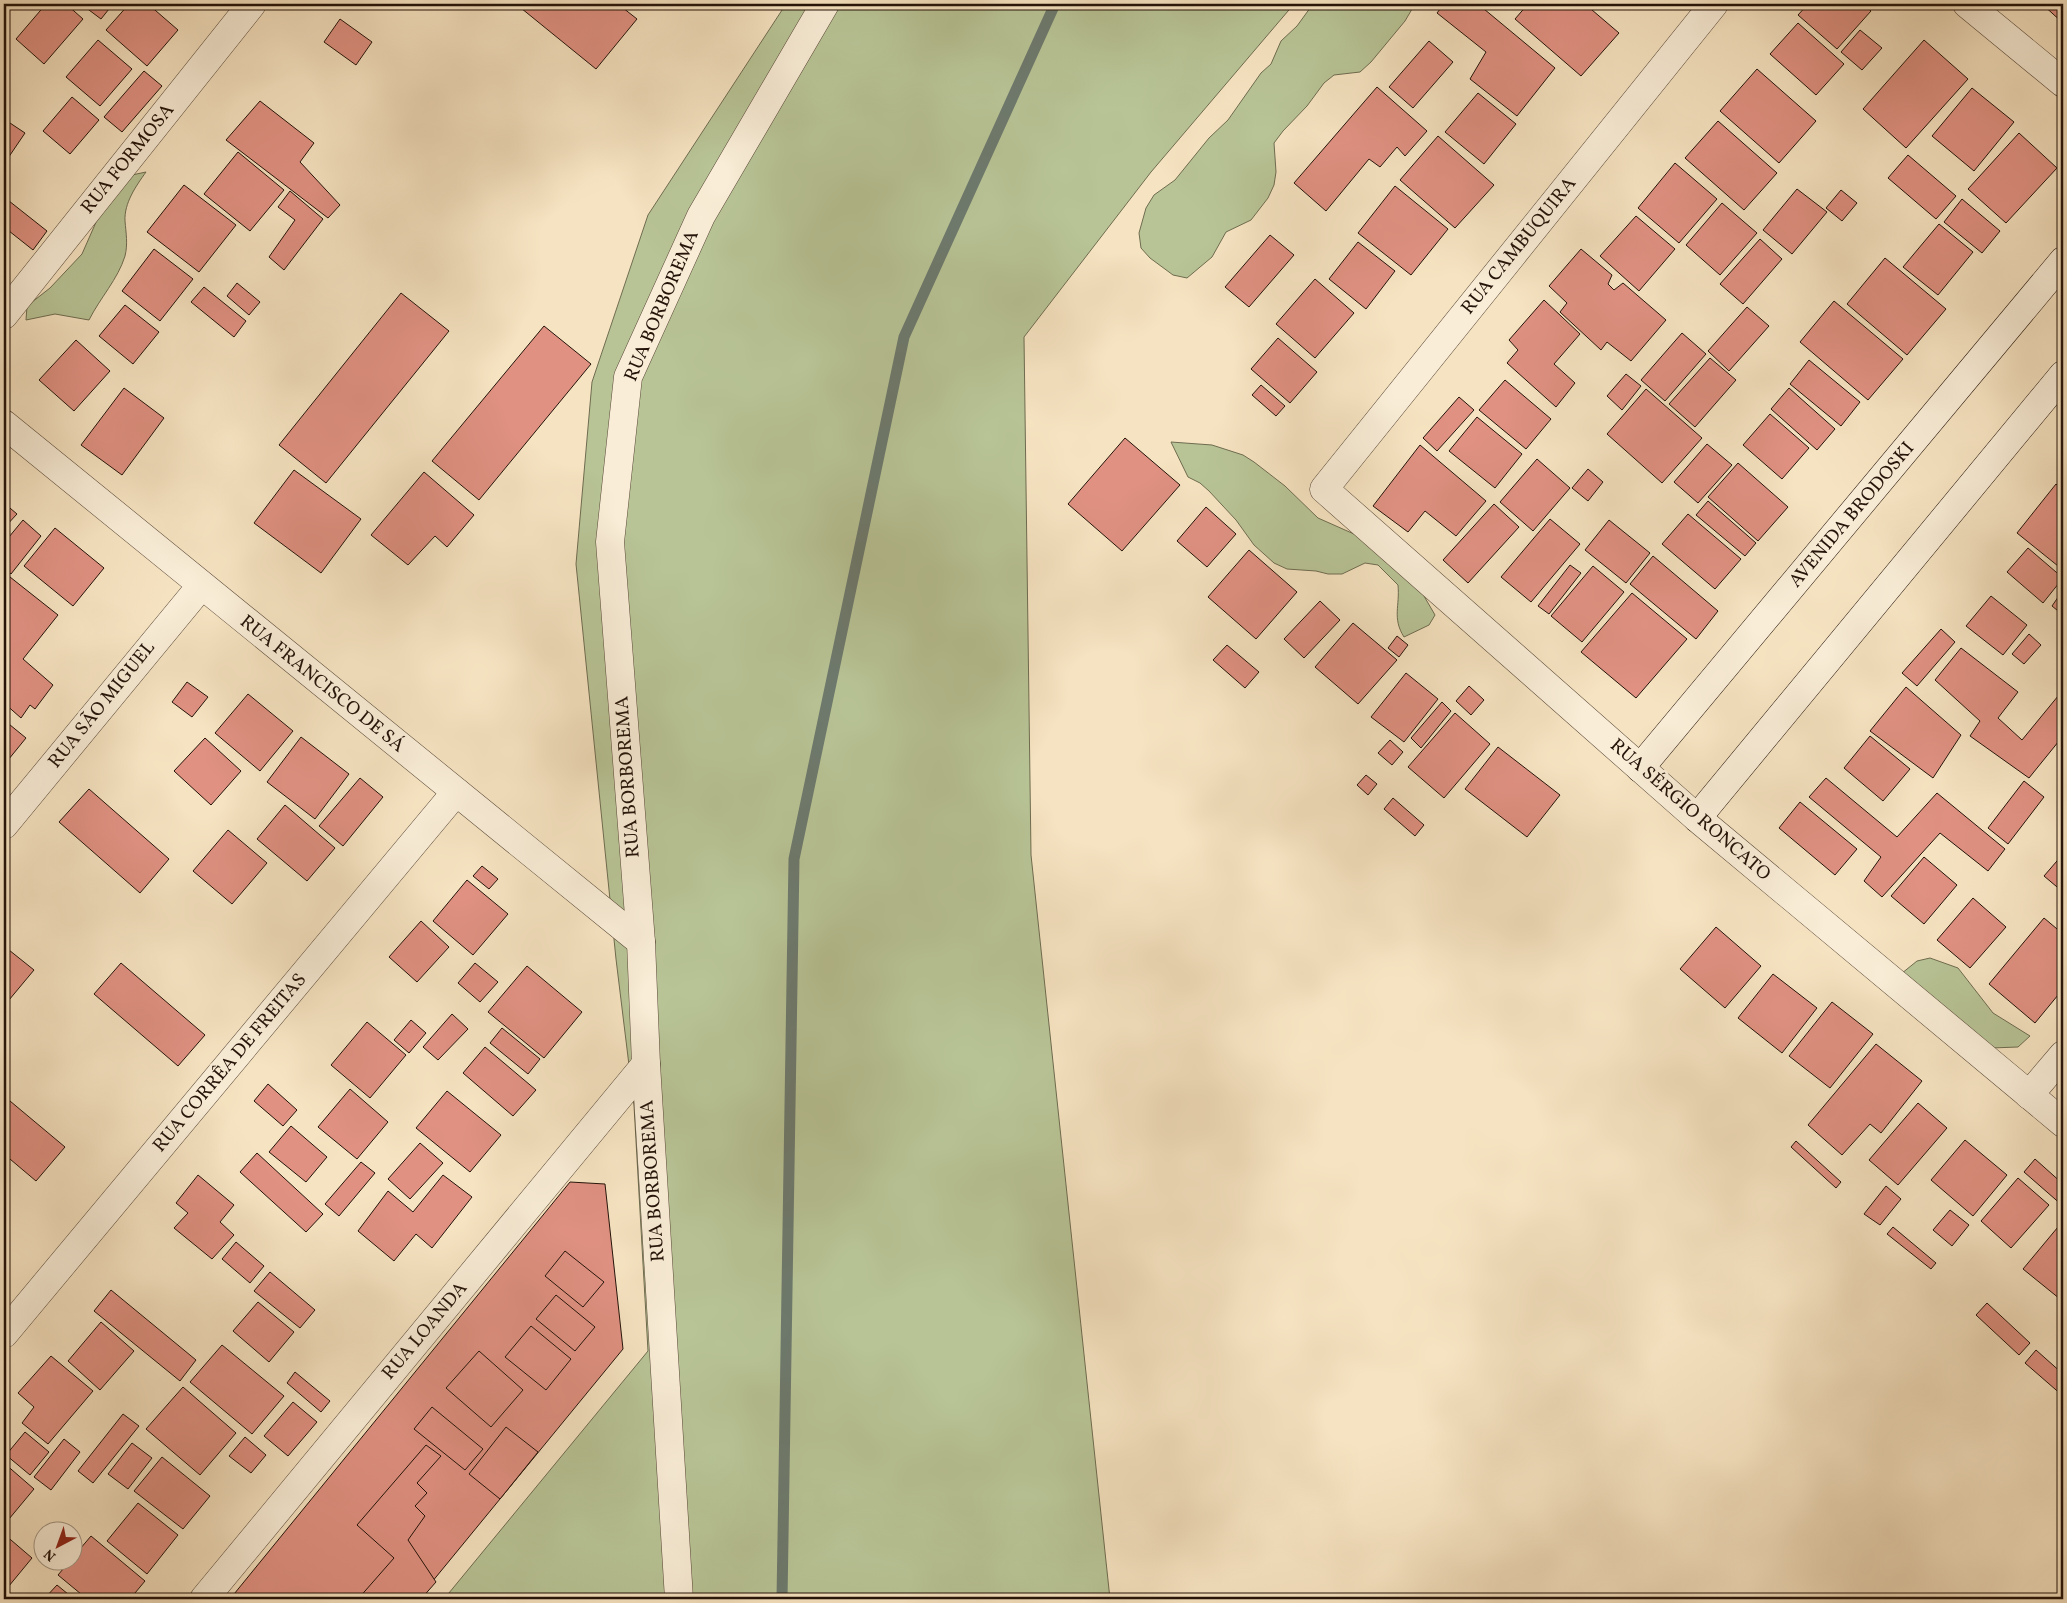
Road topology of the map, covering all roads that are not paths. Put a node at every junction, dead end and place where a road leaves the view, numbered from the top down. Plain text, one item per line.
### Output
1 (252, 4) edge
2 (825, 4) edge
3 (1714, 4) edge
4 (1968, 4) edge
5 (2063, 83) edge
6 (2063, 261) edge
7 (4, 315) edge
8 (2063, 375) edge
9 (4, 424) edge
10 (1324, 489) joint
11 (201, 586) junction
12 (1640, 768) junction
13 (456, 792) junction
14 (1697, 818) junction
15 (4, 825) edge
16 (641, 942) junction
17 (2063, 1055) edge
18 (646, 1064) junction
19 (2029, 1096) junction
20 (2063, 1124) edge
21 (4, 1334) edge
22 (204, 1599) edge
23 (679, 1599) edge

1 - 7 street, RUA FORMOSA
2 - 16 street, RUA BORBOREMA
3 - 10 street, RUA CAMBUQUIRA
4 - 5 street
6 - 12 street, AVENIDA BRODOSKI
8 - 14 street
9 - 11 street, RUA FRANCISCO DE SÁ
10 - 12 street, RUA SÉRGIO RONCATO
11 - 13 street, RUA FRANCISCO DE SÁ
11 - 15 street, RUA SÃO MIGUEL
12 - 14 street, RUA SÉRGIO RONCATO
13 - 16 street, RUA FRANCISCO DE SÁ
13 - 21 street, RUA CORRÊA DE FREITAS
14 - 19 street, RUA SÉRGIO RONCATO
16 - 18 street, RUA BORBOREMA
17 - 19 street
18 - 22 street, RUA LOANDA
18 - 23 street, RUA BORBOREMA
19 - 20 street, RUA SÉRGIO RONCATO

